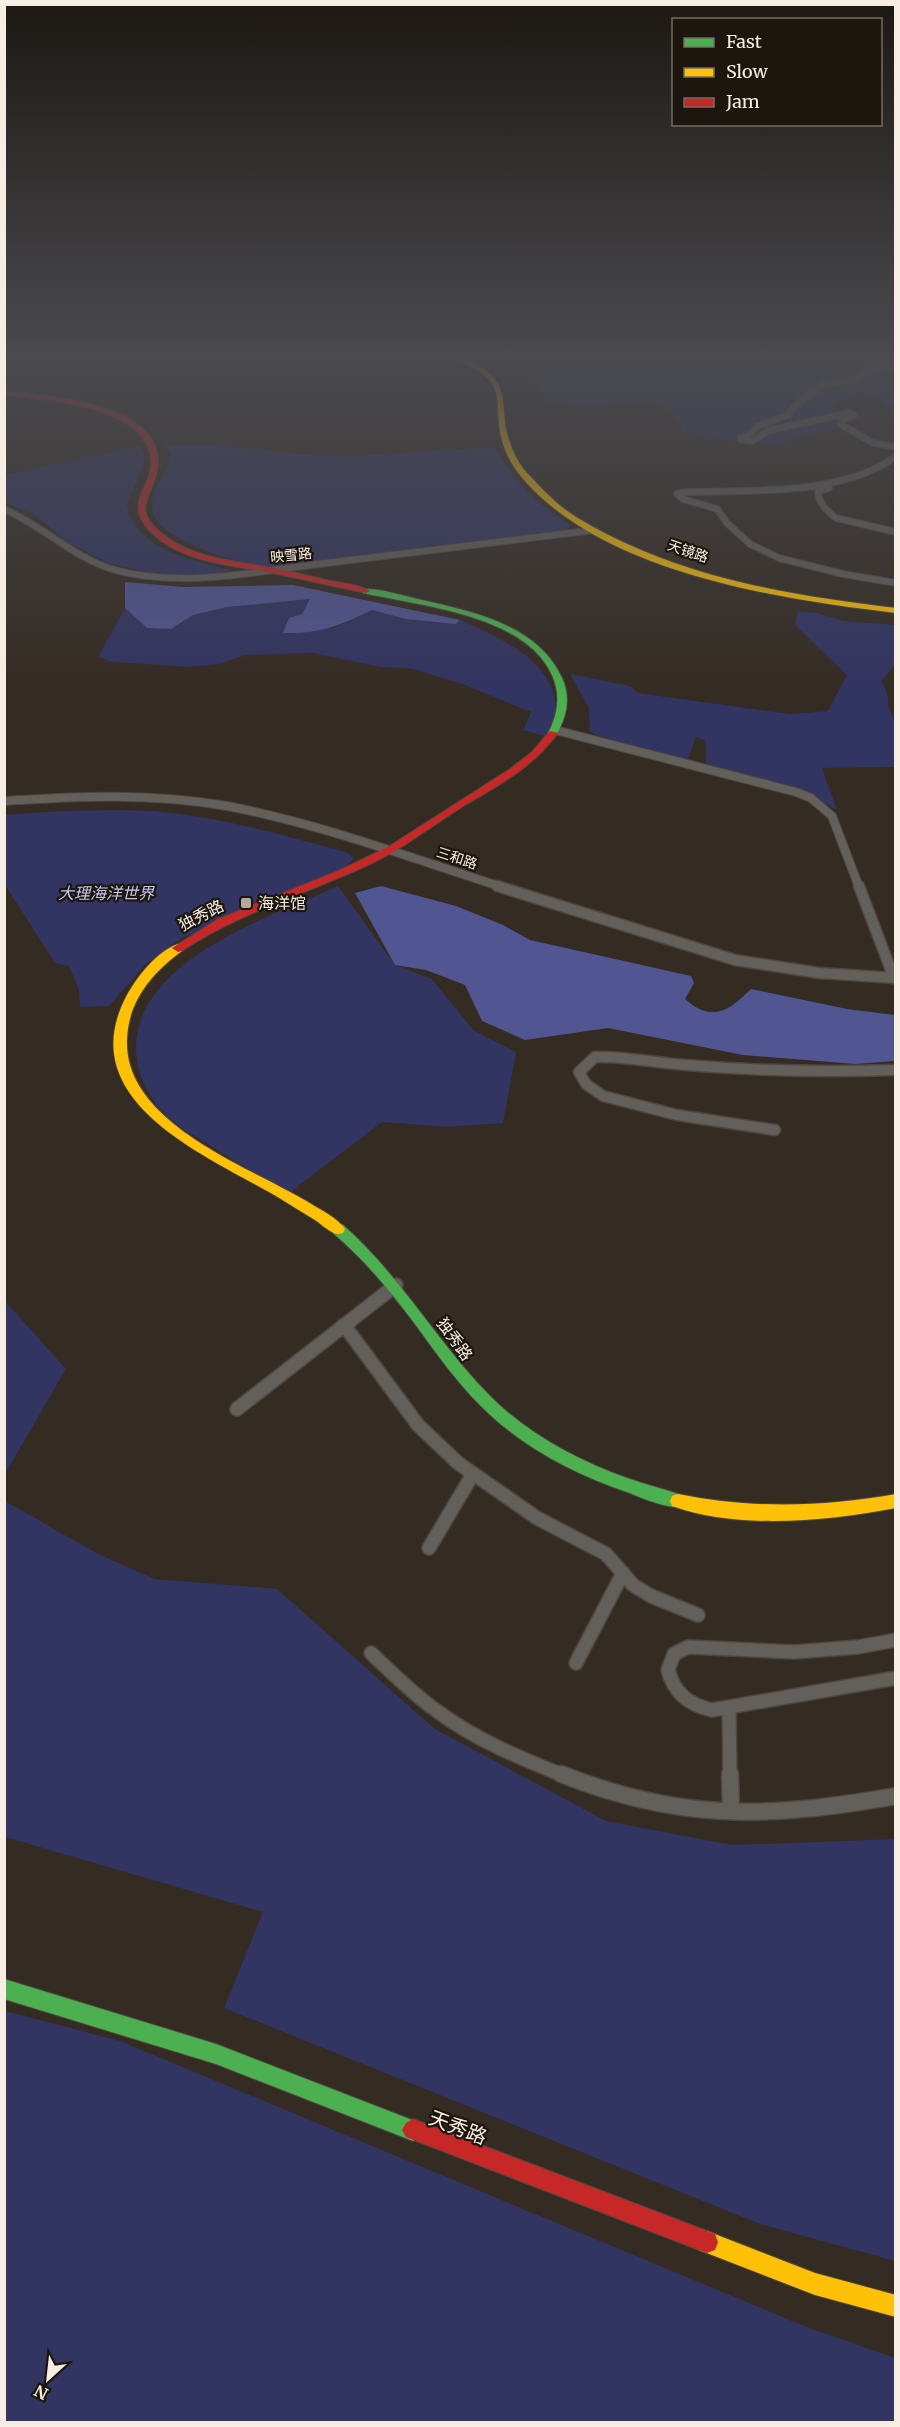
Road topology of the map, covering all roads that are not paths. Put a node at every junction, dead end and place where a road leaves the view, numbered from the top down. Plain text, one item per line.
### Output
1 (152, 472) edge
2 (523, 472) edge
3 (864, 472) edge
4 (838, 481) junction
5 (4, 509) edge
6 (595, 530) junction
7 (896, 532) edge
8 (267, 570) junction
9 (896, 583) edge
10 (896, 611) edge
11 (555, 730) junction
12 (4, 801) edge
13 (390, 851) junction
14 (895, 978) edge
15 (896, 1070) edge
16 (775, 1130) dead end
17 (396, 1285) junction
18 (344, 1325) junction
19 (237, 1409) dead end
20 (473, 1474) junction
21 (896, 1501) edge
22 (429, 1548) dead end
23 (623, 1573) junction
24 (698, 1615) dead end
25 (896, 1640) edge
26 (371, 1653) dead end
27 (576, 1663) dead end
28 (896, 1678) edge
29 (729, 1707) junction
30 (896, 1796) edge
31 (732, 1811) junction
32 (4, 1989) edge
33 (896, 2306) edge

1 - 8 street, 独秀路
2 - 6 street, 天镜路
3 - 4 street
4 - 7 street
4 - 9 street
5 - 8 street, 映雪路
6 - 8 street, 映雪路
6 - 10 street, 天镜路
8 - 11 street, 独秀路
11 - 13 street, 独秀路
11 - 14 street
12 - 13 street, 三和路
13 - 14 street, 三和路
13 - 17 street, 独秀路
15 - 16 street
17 - 18 street
17 - 21 street, 独秀路
18 - 19 street
18 - 20 street
20 - 22 street
20 - 23 street
23 - 24 street
23 - 27 street
25 - 29 street
26 - 31 street
28 - 29 street
29 - 31 street
30 - 31 street
32 - 33 street, 天秀路

